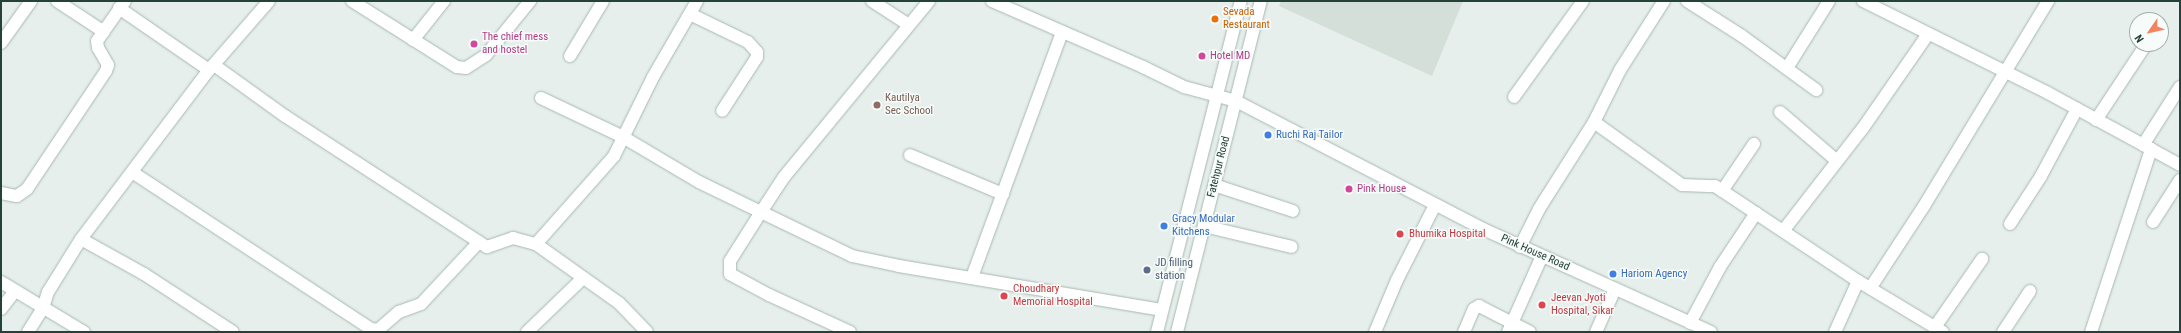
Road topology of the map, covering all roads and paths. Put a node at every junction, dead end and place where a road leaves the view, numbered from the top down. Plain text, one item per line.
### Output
1 (31, 1) edge
2 (57, 1) edge
3 (269, 1) edge
4 (352, 1) edge
5 (444, 1) edge
6 (530, 1) edge
7 (603, 1) edge
8 (697, 1) edge
9 (872, 1) edge
10 (929, 1) edge
11 (992, 1) edge
12 (1242, 1) edge
13 (1261, 1) edge
14 (1583, 1) edge
15 (1664, 1) edge
16 (1687, 1) edge
17 (1829, 1) edge
18 (2048, 1) edge
19 (1869, 3) edge
20 (122, 4) edge
21 (690, 14) junction
22 (909, 25) junction
23 (104, 32) junction
24 (1062, 32) junction
25 (1928, 34) junction
26 (413, 40) junction
27 (1, 43) edge
28 (2141, 52) edge
29 (570, 56) dead end
30 (212, 68) junction
31 (1786, 68) junction
32 (2005, 71) junction
33 (2180, 87) edge
34 (1816, 90) dead end
35 (1219, 95) junction
36 (1514, 97) dead end
37 (542, 98) dead end
38 (1236, 101) junction
39 (2077, 109) junction
40 (722, 111) dead end
41 (1780, 112) dead end
42 (2096, 120) junction
43 (1594, 122) junction
44 (623, 137) junction
45 (1754, 144) dead end
46 (2147, 147) junction
47 (910, 155) dead end
48 (1837, 161) junction
49 (2180, 165) edge
50 (132, 172) junction
51 (2180, 180) edge
52 (1214, 185) junction
53 (1722, 191) junction
54 (1, 193) edge
55 (1003, 194) junction
56 (1435, 205) junction
57 (1293, 211) dead end
58 (761, 212) junction
59 (1756, 213) junction
60 (2153, 222) dead end
61 (2010, 224) dead end
62 (1204, 226) junction
63 (1783, 231) junction
64 (81, 239) junction
65 (480, 242) junction
66 (536, 244) junction
67 (1292, 247) dead end
68 (1520, 247) junction
69 (1542, 256) junction
70 (1982, 259) dead end
71 (972, 277) junction
72 (583, 278) junction
73 (1858, 281) junction
74 (1, 282) edge
75 (1871, 287) junction
76 (1615, 289) junction
77 (15, 290) junction
78 (2030, 290) dead end
79 (43, 308) junction
80 (1, 309) edge
81 (1161, 310) junction
82 (1690, 323) junction
83 (1510, 328) edge
84 (1939, 330) edge
85 (28, 332) edge
86 (84, 332) edge
87 (233, 332) edge
88 (527, 332) edge
89 (647, 332) edge
90 (850, 332) edge
91 (1157, 332) edge
92 (1177, 332) edge
93 (1375, 332) edge
94 (1464, 332) edge
95 (1530, 332) edge
96 (1596, 332) edge
97 (1711, 332) edge
98 (1835, 332) edge
99 (2003, 332) edge
100 (2091, 332) edge

1 - 27 street
2 - 23 street
3 - 30 street
4 - 26 street
5 - 26 street
6 - 26 street
7 - 29 street
8 - 21 street
9 - 22 street
10 - 22 street
11 - 24 street, Pink House Road
12 - 35 street
13 - 38 street, Fatehpur Road
14 - 36 street
15 - 43 street
16 - 31 street
17 - 31 street
18 - 32 street
19 - 25 street
20 - 23 street
20 - 30 street
21 - 40 street
21 - 44 street
22 - 58 street
23 - 54 street
24 - 35 street, Pink House Road
24 - 55 street
25 - 32 street
25 - 48 street
28 - 42 street
30 - 50 street
30 - 65 street
31 - 34 street
32 - 39 street
32 - 75 street
33 - 46 street
35 - 38 street, Pink House Road
35 - 81 street
37 - 44 street
38 - 52 street, Fatehpur Road
38 - 56 street, Pink House Road
39 - 42 street
39 - 61 street
41 - 48 street
42 - 46 street
43 - 53 street
43 - 68 street
44 - 58 street
44 - 66 street
45 - 53 street
46 - 49 street
46 - 100 street
47 - 55 street
48 - 63 street
50 - 64 street
50 - 65 street
51 - 60 street
52 - 57 street
52 - 62 street, Fatehpur Road
53 - 59 street
55 - 71 street
56 - 68 street, Pink House Road
56 - 93 street
58 - 71 street
58 - 90 street
59 - 63 street
59 - 82 street
62 - 67 street
62 - 92 street, Fatehpur Road
63 - 73 street
64 - 79 street
64 - 87 street
65 - 66 street
66 - 72 street
68 - 69 street, Pink House Road
69 - 76 street, Pink House Road
69 - 83 street
70 - 84 street
71 - 81 street
72 - 88 street
72 - 89 street
73 - 75 street
73 - 98 street
74 - 77 street
75 - 84 street
76 - 82 street, Pink House Road
76 - 96 street
77 - 79 street
77 - 80 street
78 - 99 street
79 - 85 street
79 - 86 street
81 - 91 street
82 - 97 street, Pink House Road
83 - 94 street
83 - 95 street

